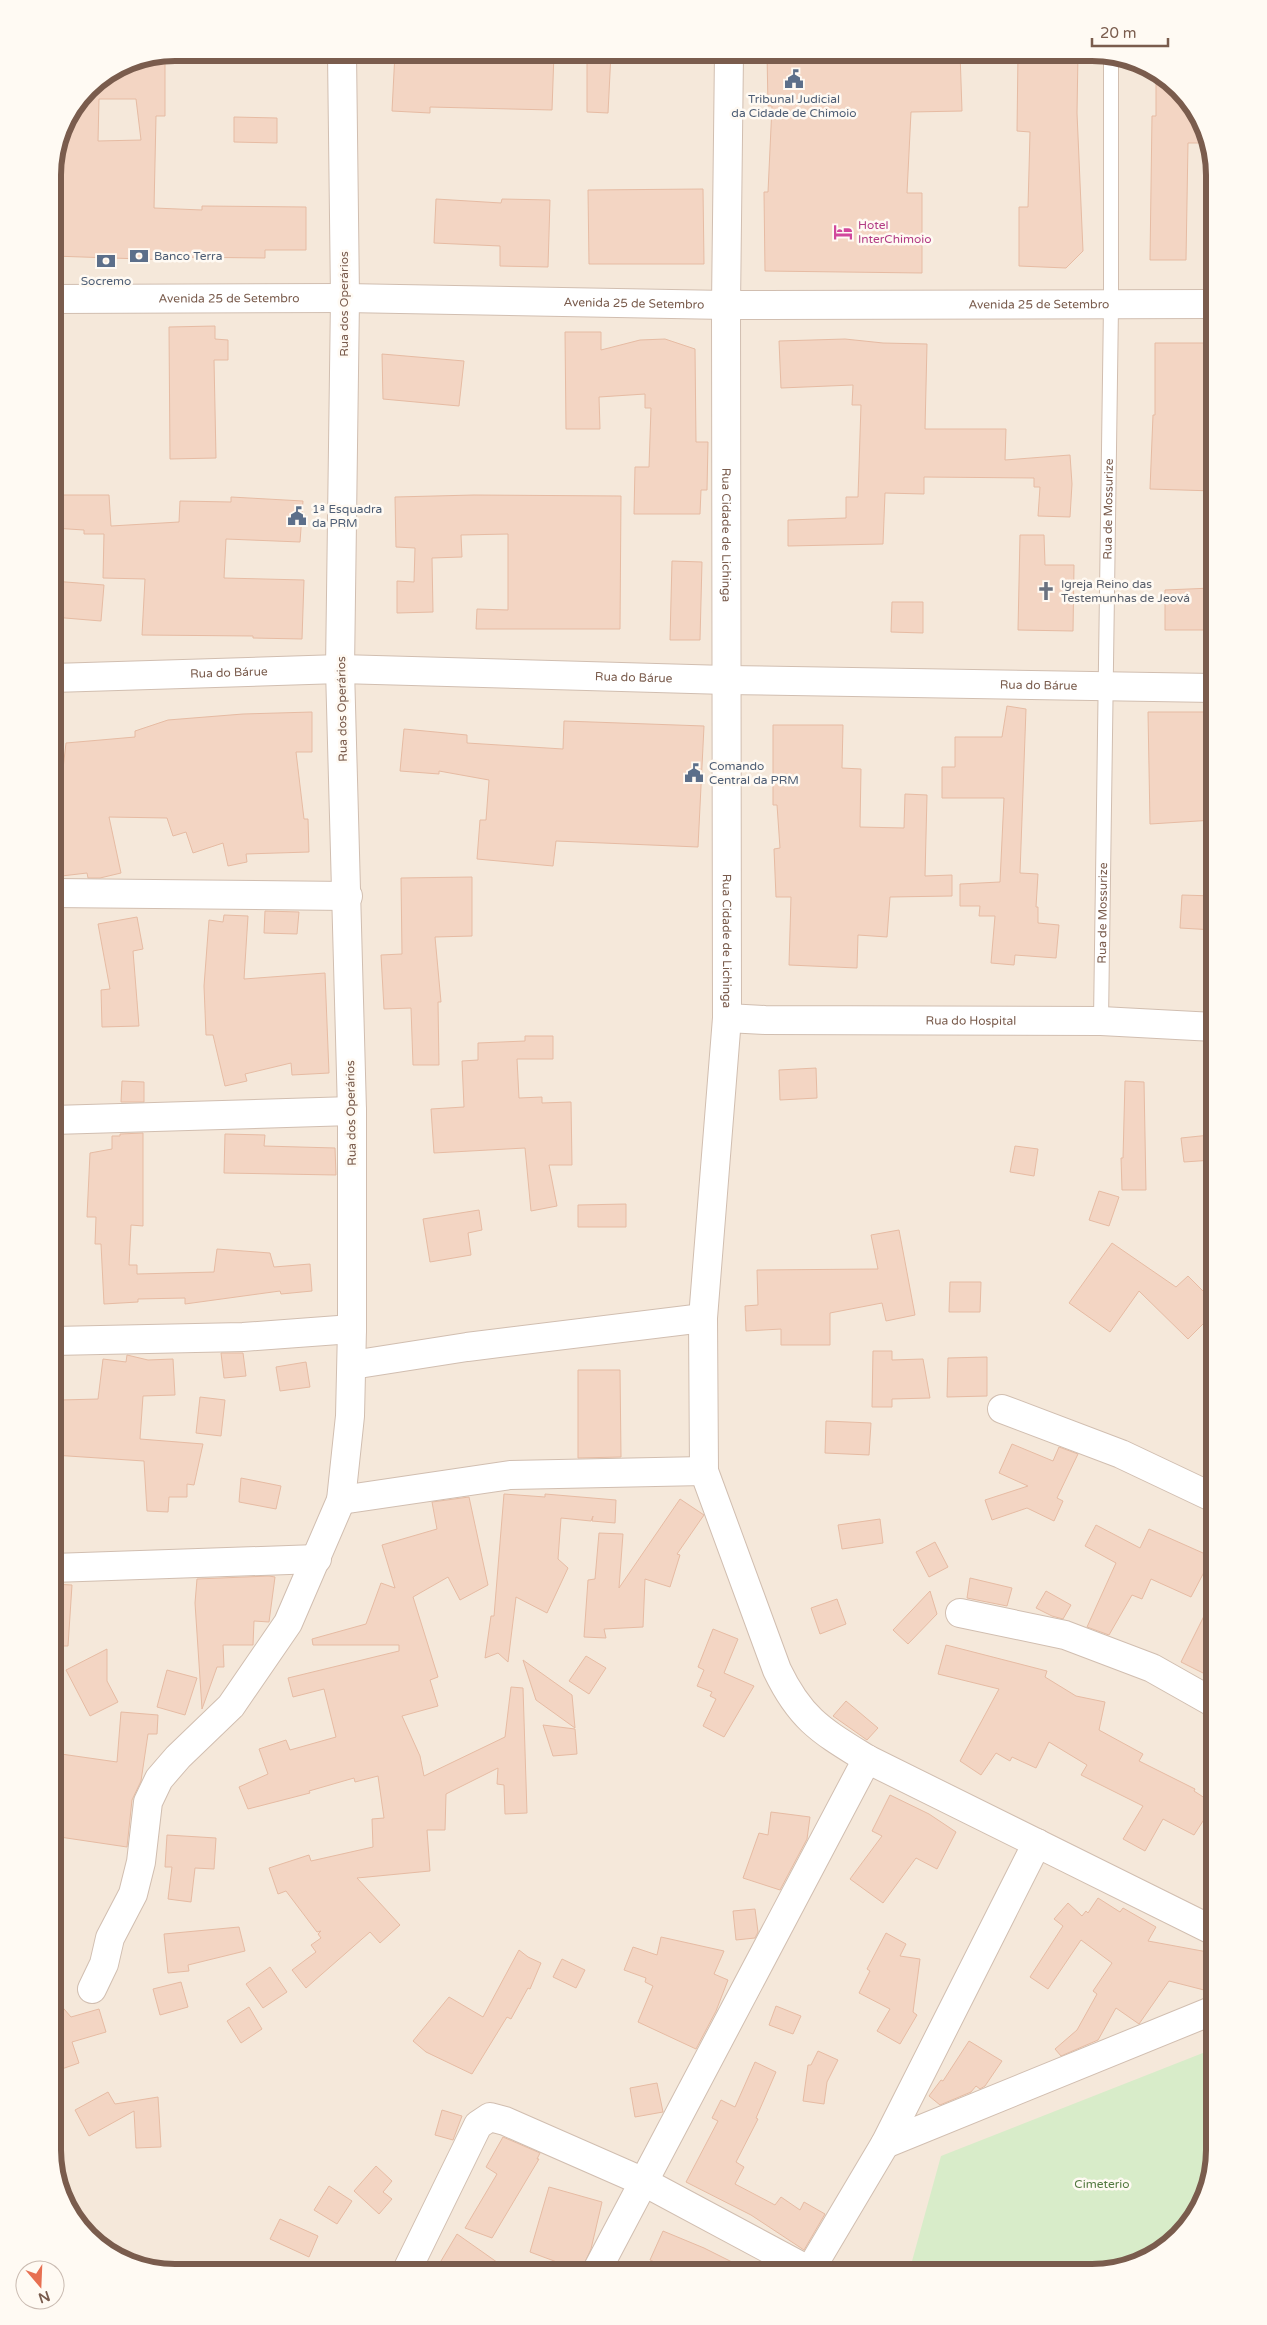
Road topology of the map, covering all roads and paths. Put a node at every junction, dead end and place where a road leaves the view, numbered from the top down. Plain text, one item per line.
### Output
1 (342, 61) edge
2 (729, 61) edge
3 (1111, 63) edge
4 (345, 298) junction
5 (61, 299) edge
6 (1206, 304) edge
7 (726, 305) junction
8 (1111, 306) junction
9 (340, 669) junction
10 (61, 678) edge
11 (726, 680) junction
12 (1105, 686) junction
13 (1206, 688) edge
14 (61, 893) edge
15 (348, 896) junction
16 (727, 1018) junction
17 (1101, 1021) junction
18 (1206, 1027) edge
19 (352, 1111) junction
20 (61, 1120) edge
21 (703, 1318) junction
22 (352, 1328) junction
23 (61, 1341) edge
24 (352, 1365) junction
25 (1002, 1408) dead end
26 (704, 1471) junction
27 (1206, 1494) edge
28 (341, 1500) junction
29 (317, 1559) junction
30 (61, 1568) edge
31 (960, 1613) dead end
32 (1206, 1698) edge
33 (867, 1759) junction
34 (1036, 1843) junction
35 (1206, 1927) edge
36 (92, 1989) dead end
37 (1206, 2013) edge
38 (885, 2144) junction
39 (644, 2182) junction
40 (410, 2264) edge
41 (600, 2264) edge
42 (794, 2264) edge
43 (814, 2264) edge

1 - 4 street, Rua dos Operários
2 - 7 street, Rua Cidade de Lichinga
3 - 8 lane, Rua de Mossurize
4 - 5 street, Avenida 25 de Setembro
4 - 7 street, Avenida 25 de Setembro
4 - 9 street, Rua dos Operários
6 - 8 street, Avenida 25 de Setembro
7 - 8 street, Avenida 25 de Setembro
7 - 11 street, Rua Cidade de Lichinga
8 - 12 lane, Rua de Mossurize
9 - 10 street, Rua do Bárue
9 - 11 street, Rua do Bárue
9 - 15 street, Rua dos Operários
11 - 12 street, Rua do Bárue
11 - 16 street, Rua Cidade de Lichinga
12 - 13 street, Rua do Bárue
12 - 17 lane, Rua de Mossurize
14 - 15 street
15 - 19 street, Rua dos Operários
16 - 17 street, Rua do Hospital
16 - 21 street, Rua Cidade de Lichinga
17 - 18 street, Rua do Hospital
19 - 20 street
19 - 22 street, Rua dos Operários
21 - 24 street
21 - 26 street, Rua Cidade de Lichinga
22 - 23 street
22 - 24 street, Rua dos Operários
24 - 28 street, Rua dos Operários
25 - 27 street
26 - 28 street
26 - 33 street, Rua Cidade de Lichinga
28 - 29 street, Rua dos Operários
29 - 30 street
29 - 36 street, Rua dos Operários
31 - 32 street
33 - 34 street, Rua Cidade de Lichinga
33 - 39 street
34 - 35 street, Rua Cidade de Lichinga
34 - 38 street
37 - 38 street
38 - 43 street
39 - 40 street
39 - 41 street
39 - 42 street

